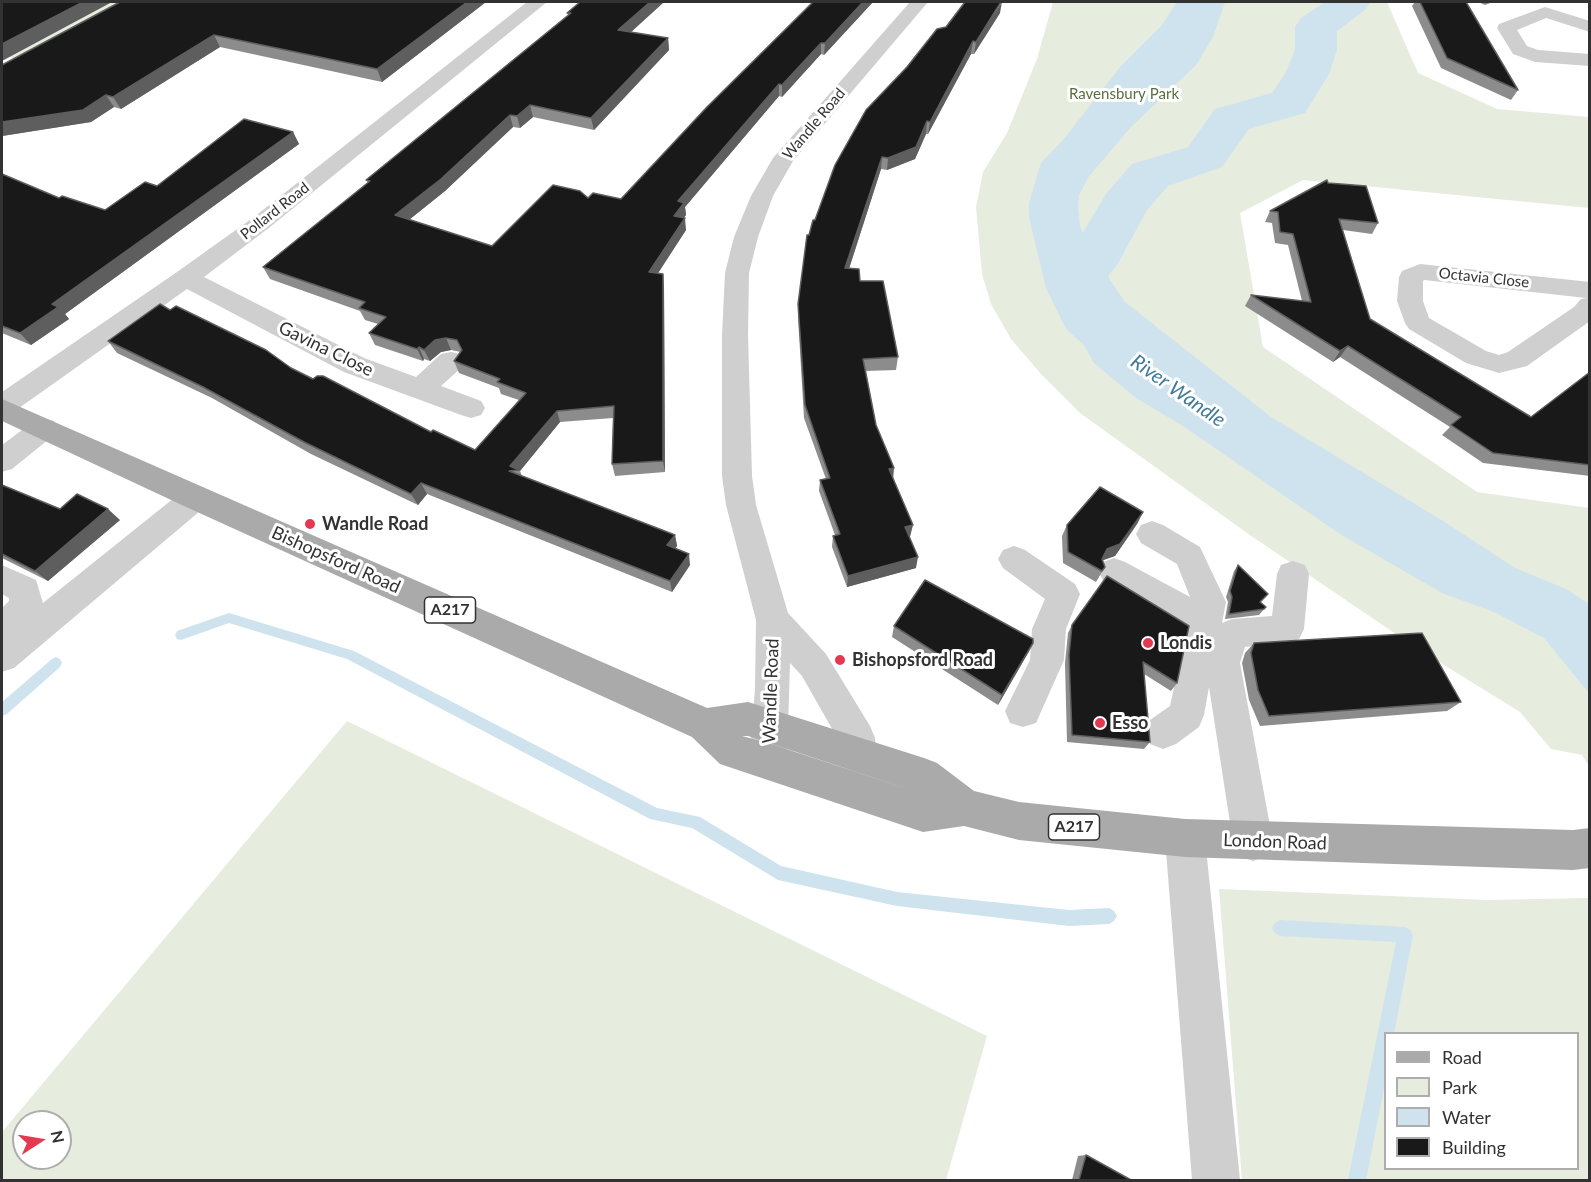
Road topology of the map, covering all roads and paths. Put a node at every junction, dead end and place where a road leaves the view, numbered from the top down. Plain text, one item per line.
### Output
1 (538, 2) edge
2 (920, 2) edge
3 (1590, 27) edge
4 (1590, 60) edge
5 (186, 278) junction
6 (1590, 290) edge
7 (1590, 305) edge
8 (451, 361) dead end
9 (420, 390) junction
10 (2, 407) edge
11 (471, 408) dead end
12 (44, 428) junction
13 (2, 461) edge
14 (195, 498) junction
15 (1152, 534) dead end
16 (1014, 559) dead end
17 (1114, 571) dead end
18 (1293, 574) dead end
19 (2, 578) edge
20 (773, 620) junction
21 (1205, 622) junction
22 (2, 629) edge
23 (2, 657) edge
24 (1023, 711) dead end
25 (1163, 732) dead end
26 (769, 744) junction
27 (858, 756) junction
28 (964, 807) junction
29 (1185, 838) junction
30 (1253, 842) junction
31 (1590, 848) edge
32 (1216, 1180) edge

1 - 5 street, Pollard Road
2 - 20 street, Wandle Road
3 - 4 street
5 - 9 street, Gavina Close
5 - 10 street, Pollard Road
6 - 7 street, Octavia Close
8 - 9 street
9 - 11 street, Gavina Close
10 - 12 main road, Bishopsford Road / A217
12 - 13 street
12 - 14 main road, Bishopsford Road / A217
14 - 23 street
14 - 26 main road, Bishopsford Road / A217
15 - 21 street
16 - 24 street
17 - 21 street
18 - 30 street
19 - 22 street
20 - 26 street, Wandle Road
20 - 27 street, Wandle Road
21 - 25 street
26 - 27 main road, Bishopsford Road / A217
26 - 28 main road, London Road / A217
27 - 28 main road, London Road / A217
28 - 29 main road, London Road / A217
29 - 30 main road, London Road / A217
29 - 32 street
30 - 31 main road, London Road / A217

